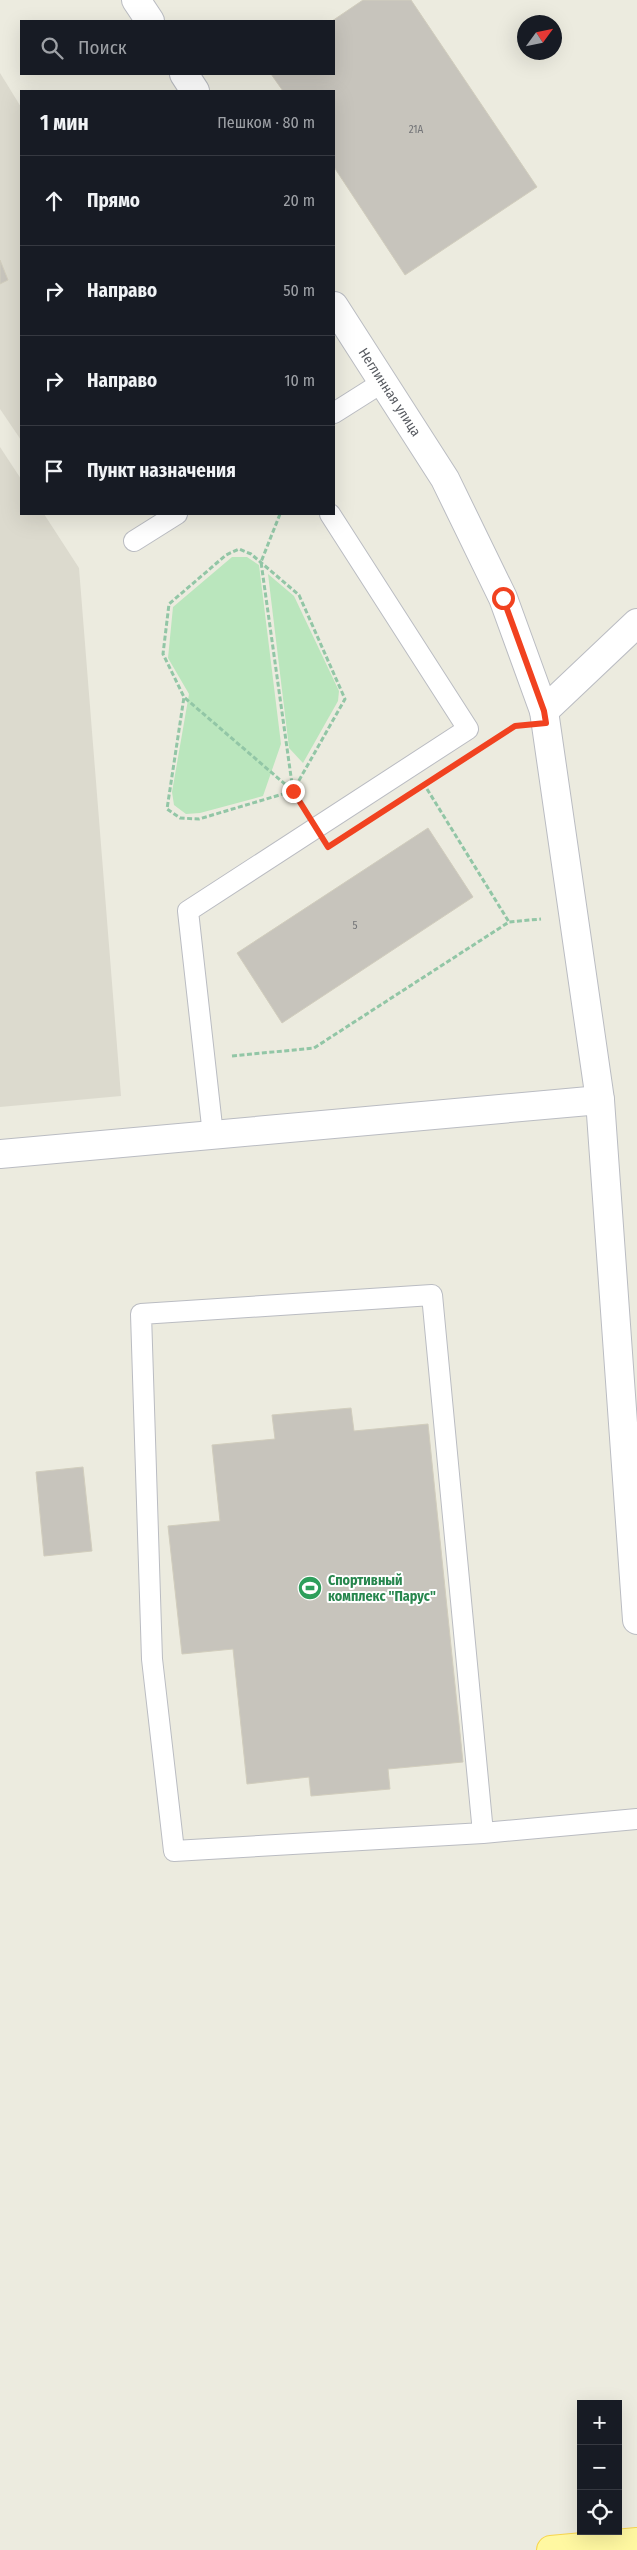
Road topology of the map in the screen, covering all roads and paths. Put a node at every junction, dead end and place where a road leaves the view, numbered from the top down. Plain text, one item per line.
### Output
1 (136, 0) edge
2 (149, 20) edge
3 (185, 75) edge
4 (194, 90) edge
5 (335, 308) edge
6 (383, 382) junction
7 (335, 412) edge
8 (174, 515) edge
9 (280, 515) edge
10 (331, 515) edge
11 (134, 541) dead end
12 (261, 562) junction
13 (637, 623) edge
14 (184, 697) junction
15 (545, 717) junction
16 (490, 742) dead end
17 (424, 784) dead end
18 (293, 791) junction
19 (316, 828) junction
20 (574, 916) junction
21 (509, 922) junction
22 (204, 1058) junction
23 (600, 1100) junction
24 (213, 1135) junction
25 (0, 1154) edge
26 (637, 1620) edge
27 (637, 1819) edge
28 (483, 1833) junction
29 (637, 2542) edge
30 (551, 2550) edge

1 - 2 street
3 - 4 street
5 - 6 street, Неглинная улица
6 - 7 lane
6 - 15 street, Неглинная улица
8 - 11 lane
9 - 12 path
10 - 19 lane
12 - 14 path
12 - 18 path
12 - 18 path
13 - 15 street
14 - 18 path
14 - 18 path
15 - 16 path
15 - 20 street, Неглинная улица
17 - 21 path
18 - 19 path
19 - 22 lane
20 - 21 path
20 - 23 street, Неглинная улица
21 - 22 path
22 - 24 lane
23 - 24 street
23 - 26 street, Неглинная улица
24 - 25 street
27 - 28 lane
28 - 28 lane
29 - 30 main road

